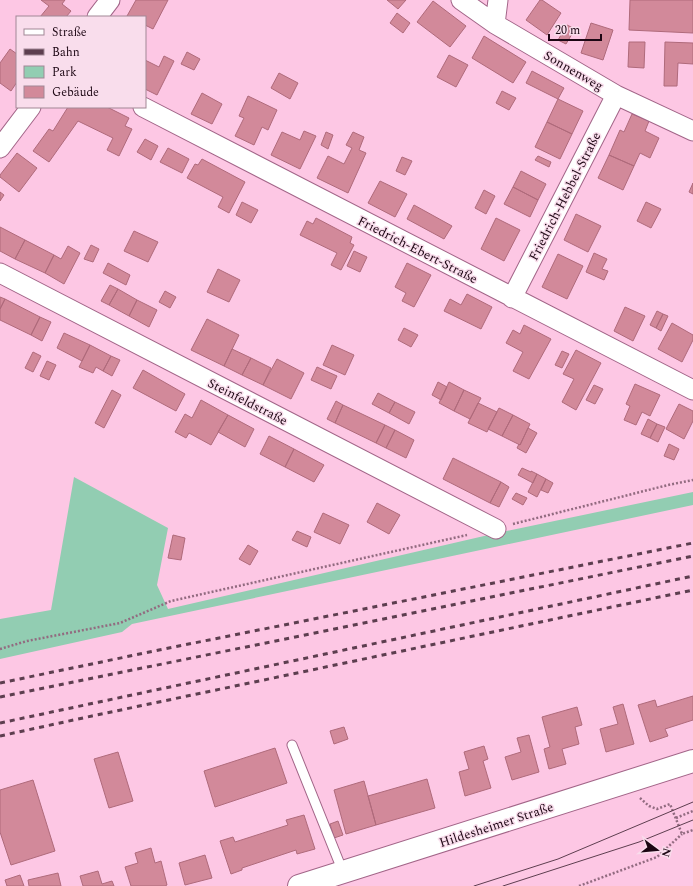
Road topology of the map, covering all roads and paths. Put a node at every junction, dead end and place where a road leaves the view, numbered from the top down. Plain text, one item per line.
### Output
1 (110, 0) edge
2 (461, 0) edge
3 (498, 0) edge
4 (98, 16) edge
5 (495, 24) junction
6 (616, 95) junction
7 (30, 108) edge
8 (145, 108) edge
9 (692, 127) edge
10 (0, 148) edge
11 (0, 273) edge
12 (512, 298) junction
13 (693, 390) edge
14 (693, 480) edge
15 (496, 529) junction
16 (0, 649) edge
17 (292, 744) dead end
18 (693, 761) edge
19 (624, 783) junction
20 (693, 811) edge
21 (676, 818) junction
22 (693, 830) edge
23 (682, 834) junction
24 (343, 872) junction
25 (299, 886) edge
26 (579, 886) edge

1 - 4 street
2 - 5 street, Sonnenweg
3 - 5 street
5 - 6 street, Sonnenweg
6 - 9 street, Sonnenweg
6 - 12 street, Friedrich-Hebbel-Straße
7 - 10 street
8 - 12 street, Friedrich-Ebert-Straße
11 - 15 street, Steinfeldstraße
12 - 13 street, Friedrich-Ebert-Straße
14 - 15 path
15 - 16 path
17 - 24 lane
18 - 19 street, Hildesheimer Straße
19 - 21 path
19 - 24 street, Hildesheimer Straße
20 - 21 path
21 - 23 path
22 - 23 path
23 - 26 path
24 - 25 street, Hildesheimer Straße

